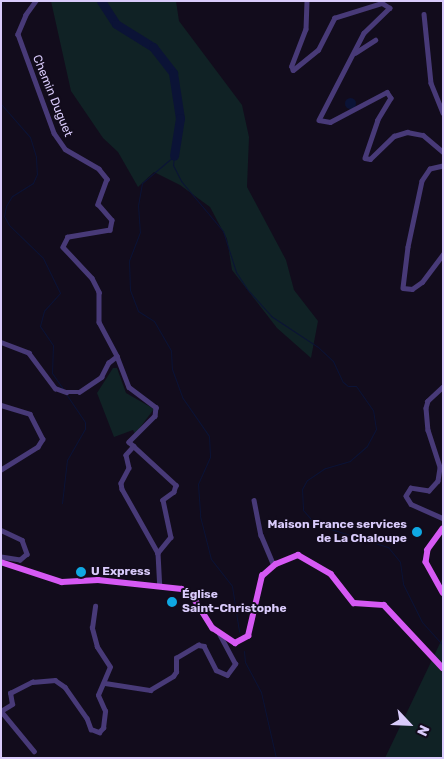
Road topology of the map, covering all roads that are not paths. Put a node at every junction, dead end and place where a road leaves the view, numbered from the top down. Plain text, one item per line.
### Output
1 (36, 1) edge
2 (307, 1) edge
3 (424, 14) dead end
4 (375, 40) dead end
5 (354, 54) junction
6 (443, 113) edge
7 (443, 152) edge
8 (443, 166) edge
9 (443, 254) edge
10 (1, 342) edge
11 (117, 356) junction
12 (443, 387) edge
13 (1, 406) edge
14 (134, 446) junction
15 (1, 470) edge
16 (254, 500) dead end
17 (443, 518) edge
18 (443, 529) edge
19 (1, 530) edge
20 (158, 553) junction
21 (1, 557) edge
22 (1, 562) edge
23 (274, 565) junction
24 (160, 586) junction
25 (443, 593) edge
26 (95, 606) dead end
27 (219, 634) junction
28 (443, 668) edge
29 (105, 683) junction
30 (1, 711) edge
31 (34, 750) dead end

1 - 11 street, Chemin Duguet
2 - 5 street
3 - 6 street
4 - 5 street
5 - 7 street
8 - 9 street
10 - 11 street
11 - 14 street
12 - 17 street
13 - 15 street
14 - 20 street
14 - 20 street
16 - 23 street
18 - 25 main road
19 - 21 street
20 - 24 street
22 - 24 main road
23 - 27 main road
23 - 28 main road
24 - 27 main road
26 - 29 street
27 - 29 street
29 - 30 street
30 - 31 street

